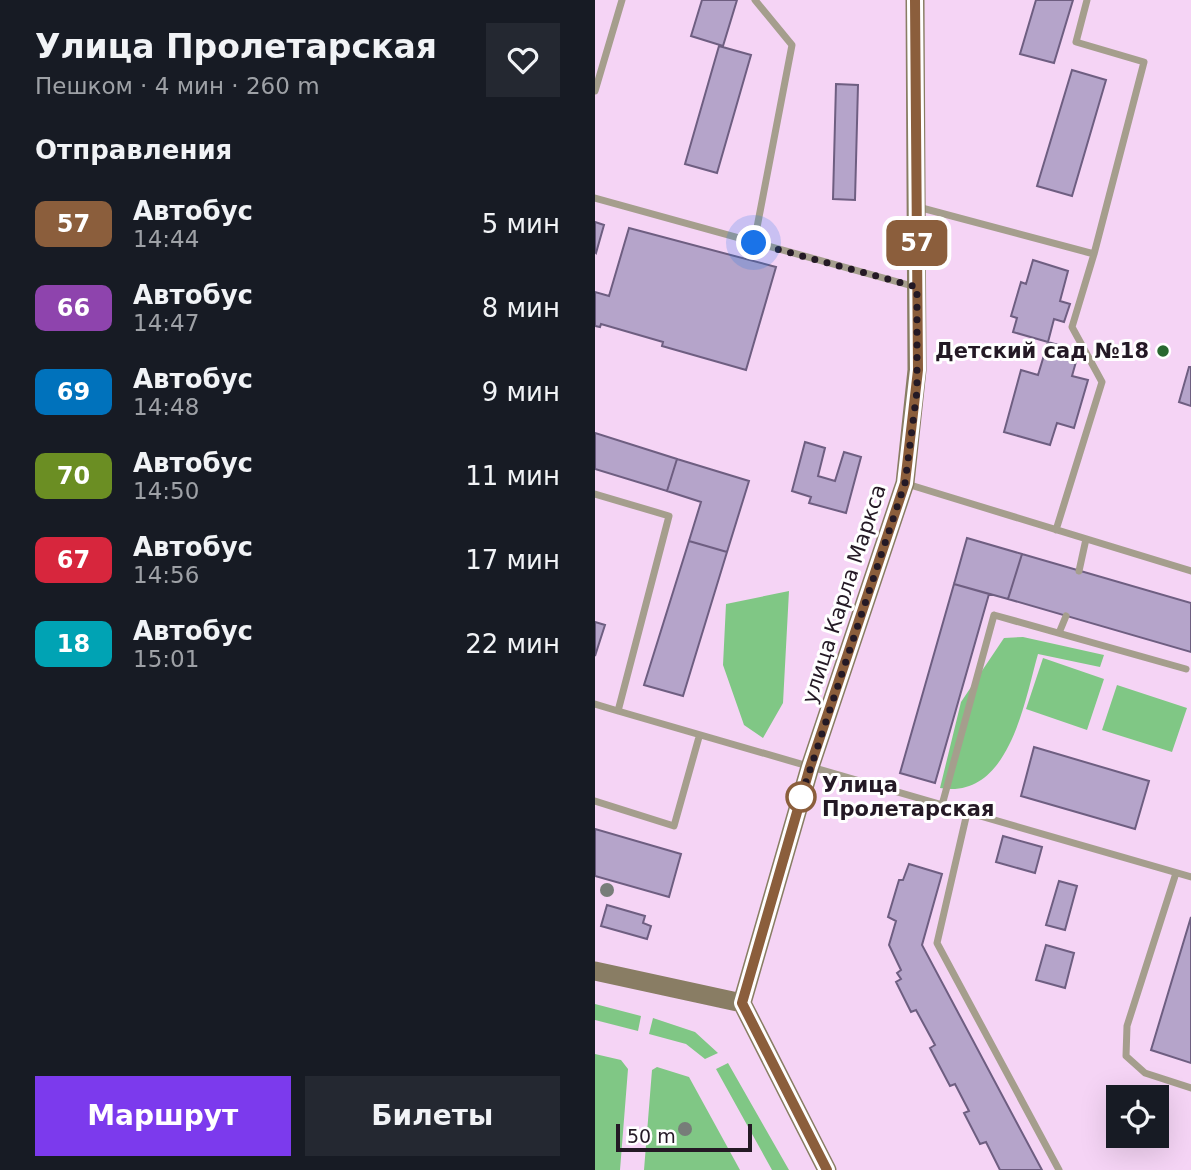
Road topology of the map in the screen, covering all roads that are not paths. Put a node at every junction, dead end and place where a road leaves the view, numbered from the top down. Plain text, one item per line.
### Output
1 (622, 0) edge
2 (755, 0) edge
3 (915, 0) edge
4 (1087, 0) edge
5 (595, 91) edge
6 (595, 198) edge
7 (918, 206) junction
8 (754, 243) junction
9 (1094, 254) junction
10 (917, 287) junction
11 (905, 483) junction
12 (595, 494) edge
13 (1056, 530) junction
14 (1086, 539) junction
15 (1079, 571) dead end
16 (1191, 571) edge
17 (1066, 617) dead end
18 (1059, 633) junction
19 (1186, 669) dead end
20 (595, 704) edge
21 (618, 711) junction
22 (699, 737) junction
23 (810, 767) junction
24 (595, 801) edge
25 (942, 805) junction
26 (967, 813) junction
27 (1177, 873) junction
28 (1191, 877) edge
29 (595, 971) edge
30 (742, 1003) junction
31 (1191, 1088) edge
32 (827, 1170) edge
33 (1059, 1170) edge

1 - 5 lane
2 - 8 lane
3 - 7 street, улица Карла Маркса
4 - 9 lane
6 - 8 lane
7 - 9 lane
7 - 10 street, улица Карла Маркса
8 - 10 lane
9 - 13 lane
10 - 11 street, улица Карла Маркса
11 - 13 lane
11 - 23 street, улица Карла Маркса
12 - 21 lane
13 - 14 lane
14 - 15 lane
14 - 16 lane
17 - 18 lane
18 - 19 lane
18 - 25 lane
20 - 21 lane
21 - 22 lane
22 - 23 lane
22 - 24 lane
23 - 25 lane
23 - 30 street, улица Карла Маркса
25 - 26 lane
26 - 27 lane
26 - 33 lane
27 - 28 lane
27 - 31 lane
29 - 30 street
30 - 32 street

